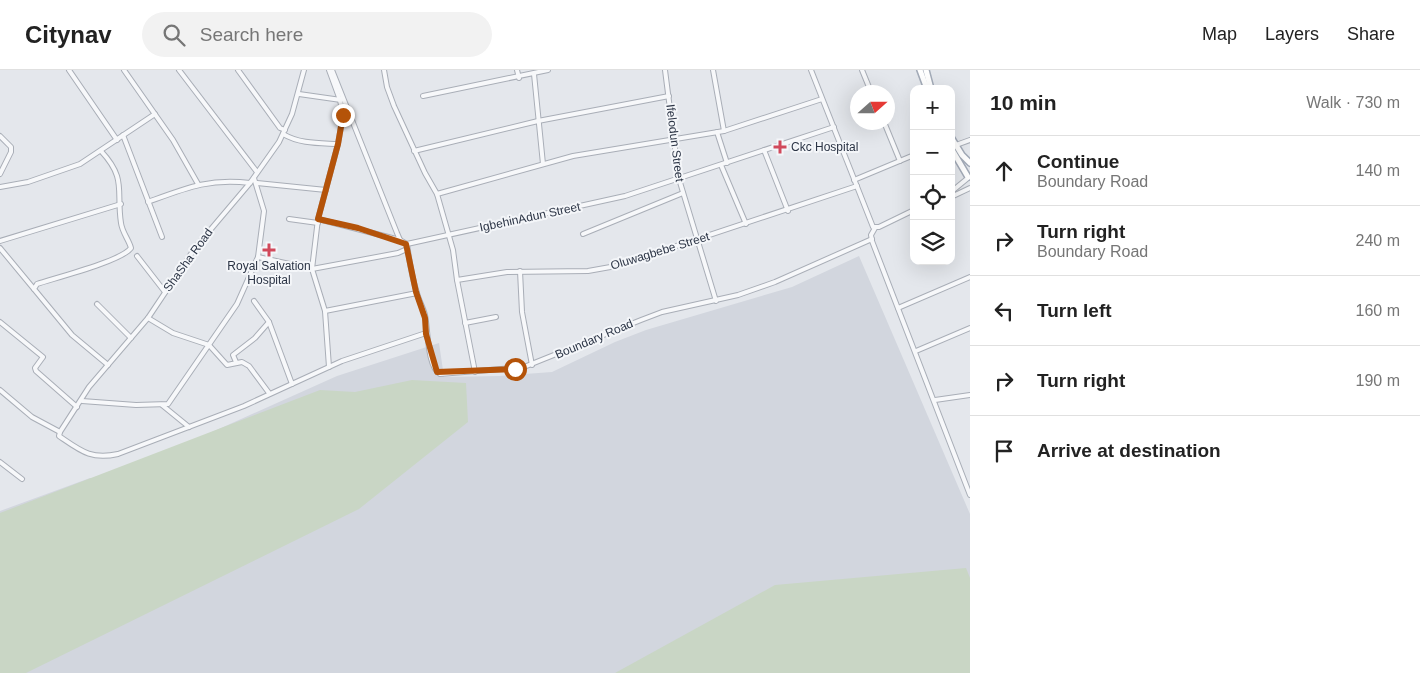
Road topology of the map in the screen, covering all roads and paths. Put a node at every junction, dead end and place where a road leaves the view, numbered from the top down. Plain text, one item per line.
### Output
1 (69, 70) edge
2 (124, 70) edge
3 (179, 70) edge
4 (238, 70) edge
5 (304, 70) edge
6 (331, 70) edge
7 (384, 70) edge
8 (390, 70) edge
9 (517, 70) edge
10 (548, 70) edge
11 (665, 70) edge
12 (713, 70) edge
13 (811, 70) edge
14 (862, 70) edge
15 (920, 70) edge
16 (926, 70) edge
17 (534, 74) junction
18 (519, 78) junction
19 (869, 85) edge
20 (926, 85) edge
21 (931, 85) edge
22 (299, 94) junction
23 (423, 96) dead end
24 (669, 96) junction
25 (822, 99) junction
26 (340, 100) junction
27 (345, 103) junction
28 (155, 114) junction
29 (538, 121) junction
30 (834, 127) junction
31 (724, 130) junction
32 (887, 130) edge
33 (284, 132) junction
34 (717, 132) junction
35 (123, 135) junction
36 (0, 136) edge
37 (675, 139) junction
38 (116, 140) junction
39 (970, 140) edge
40 (338, 144) junction
41 (955, 147) edge
42 (955, 148) edge
43 (955, 149) edge
44 (764, 150) junction
45 (101, 151) junction
46 (414, 151) junction
47 (910, 157) edge
48 (900, 161) junction
49 (727, 163) junction
50 (970, 163) edge
51 (543, 164) junction
52 (721, 165) junction
53 (970, 171) edge
54 (257, 172) junction
55 (0, 174) edge
56 (254, 178) junction
57 (969, 178) edge
58 (679, 179) junction
59 (854, 180) junction
60 (257, 182) junction
61 (250, 183) junction
62 (198, 184) junction
63 (856, 186) junction
64 (0, 187) edge
65 (970, 188) edge
66 (955, 189) edge
67 (326, 190) junction
68 (438, 194) junction
69 (683, 194) junction
70 (955, 194) edge
71 (148, 202) junction
72 (121, 204) junction
73 (788, 211) junction
74 (910, 212) edge
75 (289, 219) dead end
76 (318, 221) junction
77 (746, 224) junction
78 (875, 228) junction
79 (448, 234) junction
80 (583, 234) dead end
81 (162, 237) dead end
82 (872, 239) junction
83 (0, 240) edge
84 (400, 240) junction
85 (699, 240) junction
86 (406, 244) junction
87 (0, 248) edge
88 (407, 249) junction
89 (138, 256) dead end
90 (258, 257) junction
91 (312, 269) junction
92 (520, 271) junction
93 (970, 277) edge
94 (457, 280) junction
95 (34, 289) junction
96 (165, 292) junction
97 (416, 292) junction
98 (716, 300) junction
99 (254, 301) dead end
100 (97, 304) dead end
101 (898, 308) junction
102 (325, 311) junction
103 (496, 317) dead end
104 (148, 318) junction
105 (0, 322) edge
106 (269, 322) junction
107 (465, 323) junction
108 (970, 328) edge
109 (426, 334) junction
110 (131, 338) junction
111 (208, 345) junction
112 (916, 351) junction
113 (236, 362) junction
114 (108, 365) junction
115 (532, 365) junction
116 (329, 367) junction
117 (475, 372) junction
118 (292, 384) junction
119 (0, 390) edge
120 (269, 393) junction
121 (970, 395) edge
122 (935, 400) junction
123 (82, 401) junction
124 (162, 405) junction
125 (77, 408) junction
126 (189, 427) junction
127 (60, 432) junction
128 (0, 462) edge
129 (22, 479) dead end
130 (970, 495) edge

1 - 38 street
2 - 28 street
3 - 54 street
4 - 33 street
5 - 22 street, ShaSha Road
6 - 26 street
6 - 27 street
7 - 8 street
7 - 46 street
9 - 18 street
10 - 17 street
11 - 24 street, Ifelodun Street
12 - 31 street
13 - 25 street
14 - 19 street
15 - 20 main road
16 - 21 main road
17 - 18 street
17 - 29 street
18 - 23 street
22 - 26 street
22 - 33 street, ShaSha Road
24 - 29 street
24 - 37 street, Ifelodun Street
25 - 30 street
25 - 31 street
26 - 27 street
26 - 40 street
27 - 84 street
28 - 35 street
28 - 62 street
29 - 46 street
29 - 51 street
30 - 44 street, IgbehinAdun Street
30 - 59 street
31 - 34 street
32 - 48 street
33 - 40 street
33 - 54 street, ShaSha Road
34 - 37 street
34 - 49 street
35 - 38 street
35 - 71 street
36 - 55 street
37 - 51 street
37 - 58 street, Ifelodun Street
38 - 45 street
39 - 41 street
40 - 67 street
42 - 50 main road
43 - 57 main road
44 - 49 street, IgbehinAdun Street
44 - 73 street
45 - 64 street
45 - 72 street
46 - 68 street
47 - 48 street
48 - 59 street
49 - 52 street, IgbehinAdun Street
51 - 68 street
52 - 58 street, IgbehinAdun Street
52 - 77 street
53 - 57 main road
54 - 56 street, ShaSha Road
56 - 60 street
56 - 61 street, ShaSha Road
57 - 66 street
58 - 69 street, Ifelodun Street
58 - 79 street, IgbehinAdun Street
59 - 63 street
60 - 67 street
60 - 90 street
61 - 62 street
61 - 96 street, ShaSha Road
62 - 71 street
63 - 73 street, Oluwagbebe Street
63 - 78 street
65 - 70 street
67 - 76 street
68 - 79 street
69 - 80 street
69 - 85 street, Ifelodun Street
71 - 81 street
72 - 83 street
72 - 95 street
73 - 77 street, Oluwagbebe Street
74 - 78 street
75 - 76 street
76 - 84 street
76 - 91 street
77 - 85 street, Oluwagbebe Street
78 - 82 street
79 - 86 street, IgbehinAdun Street
79 - 94 street
82 - 98 street, Boundary Road
82 - 101 street
84 - 86 street
85 - 92 street, Oluwagbebe Street
85 - 98 street, Ifelodun Street
86 - 88 street, Boundary Road
87 - 95 street
88 - 91 street
88 - 97 street, Boundary Road
89 - 96 street
90 - 91 street
90 - 111 street
91 - 102 street
92 - 94 street, Oluwagbebe Street
92 - 115 street
93 - 101 street
94 - 107 street
95 - 114 street
96 - 104 street, ShaSha Road
97 - 102 street
97 - 109 street, Boundary Road
98 - 115 street, Boundary Road
99 - 106 street
100 - 110 street
101 - 112 street
102 - 116 street
103 - 107 street
104 - 110 street, ShaSha Road
104 - 111 street
105 - 125 street
106 - 113 street
106 - 118 street
107 - 117 street
108 - 112 street
109 - 116 street
109 - 117 street, Boundary Road
110 - 114 street, ShaSha Road
111 - 113 street
111 - 124 street
112 - 122 street
113 - 120 street
114 - 123 street, ShaSha Road
115 - 117 street, Boundary Road
116 - 118 street
118 - 120 street
119 - 127 street
120 - 126 street
121 - 122 street
122 - 130 street
123 - 124 street
123 - 125 street, ShaSha Road
124 - 126 street
125 - 127 street, ShaSha Road
126 - 127 street
128 - 129 street

